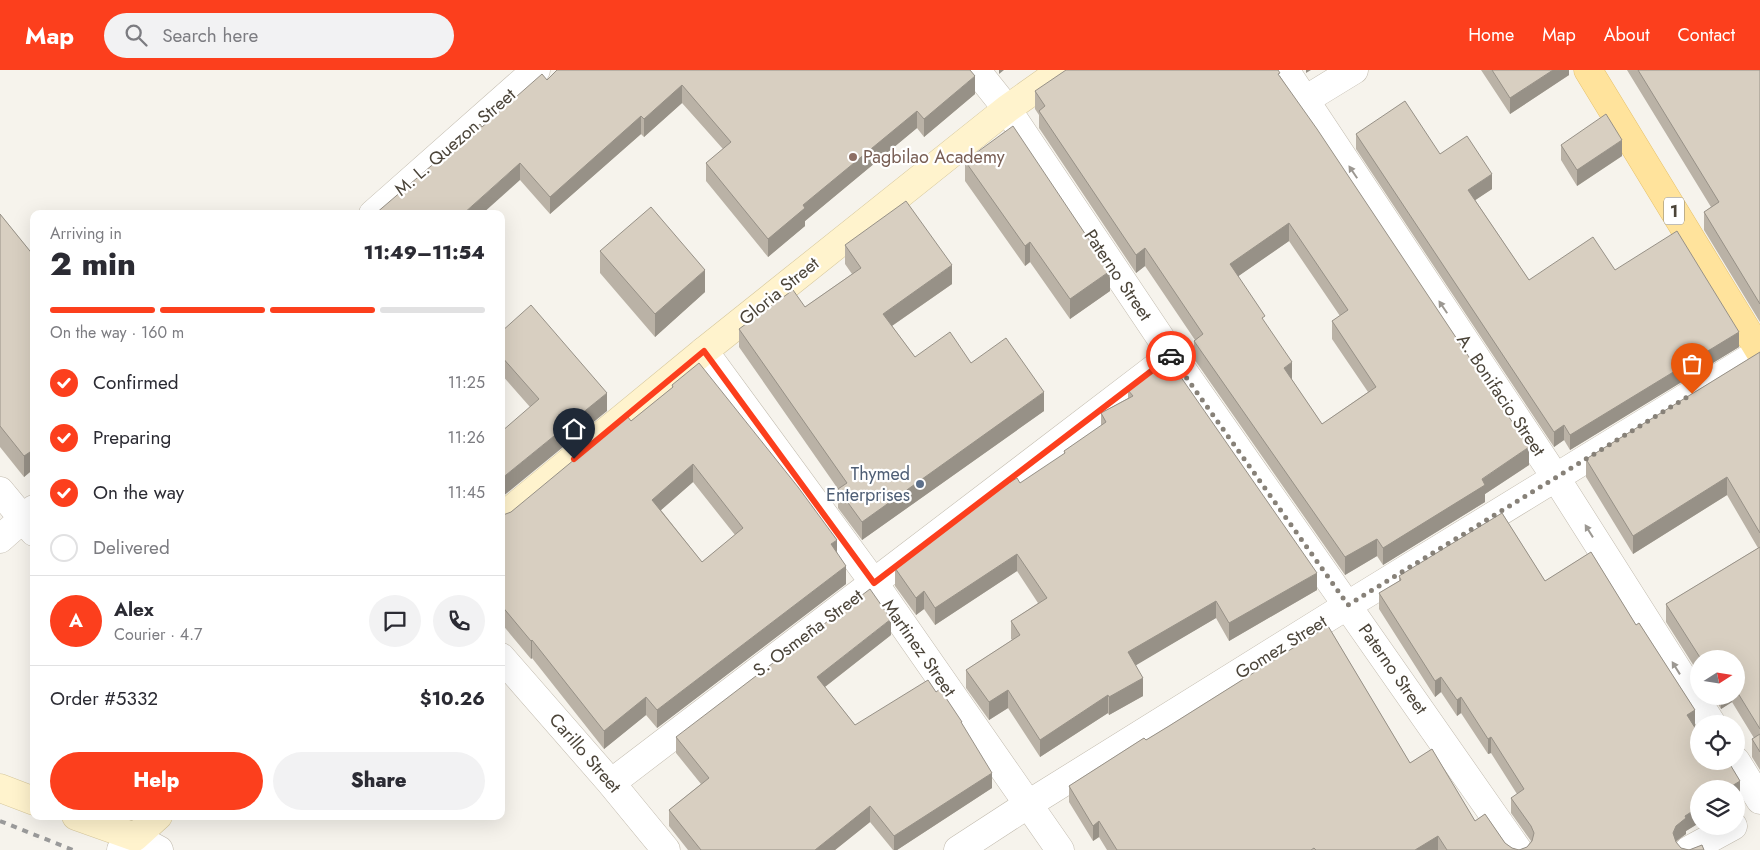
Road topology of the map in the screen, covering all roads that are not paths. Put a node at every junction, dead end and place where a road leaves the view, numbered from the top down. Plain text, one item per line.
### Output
1 (536, 70) edge
2 (976, 70) edge
3 (1062, 70) edge
4 (1285, 70) edge
5 (1354, 70) edge
6 (1588, 70) edge
7 (1305, 100) junction
8 (1007, 110) junction
9 (378, 210) edge
10 (704, 351) junction
11 (1760, 352) edge
12 (1172, 355) junction
13 (1556, 478) junction
14 (0, 491) edge
15 (505, 515) edge
16 (30, 520) edge
17 (0, 539) edge
18 (874, 583) junction
19 (1348, 605) junction
20 (505, 662) edge
21 (1706, 715) edge
22 (1742, 770) edge
23 (611, 783) junction
24 (0, 788) edge
25 (30, 799) edge
26 (1760, 800) edge
27 (1027, 805) junction
28 (1760, 812) edge
29 (84, 820) edge
30 (154, 820) edge
31 (1745, 820) edge
32 (1717, 835) edge
33 (128, 843) edge
34 (159, 850) edge
35 (666, 850) edge
36 (958, 850) edge
37 (1060, 850) edge
38 (1518, 850) edge
39 (1689, 850) edge

1 - 9 street, M. L. Quezon Street
2 - 8 street, Paterno Street
3 - 8 street, Gloria Street
4 - 7 street, A. Bonifacio Street
5 - 7 street
6 - 11 main road, 1
13 -> 7 street, A. Bonifacio Street
8 - 10 street, Gloria Street
8 - 12 street, Paterno Street
10 - 15 street, Gloria Street
10 - 18 street, Martinez Street
11 - 13 street, Gomez Street
12 - 18 street, S. Osmeña Street
12 - 19 street, Paterno Street
13 - 19 street, Gomez Street
21 -> 13 street, A. Bonifacio Street
14 - 16 street
16 - 17 street
18 - 23 street, S. Osmeña Street
18 - 27 street, Martinez Street
19 - 27 street, Gomez Street
19 - 38 street, Paterno Street
20 - 23 street, Carillo Street
22 - 26 street
23 - 35 street, Carillo Street
24 - 25 street
27 - 36 street, Gomez Street
27 - 37 street, Martinez Street
28 - 31 street
29 - 33 street
30 - 33 street
32 - 39 street
33 - 34 street

